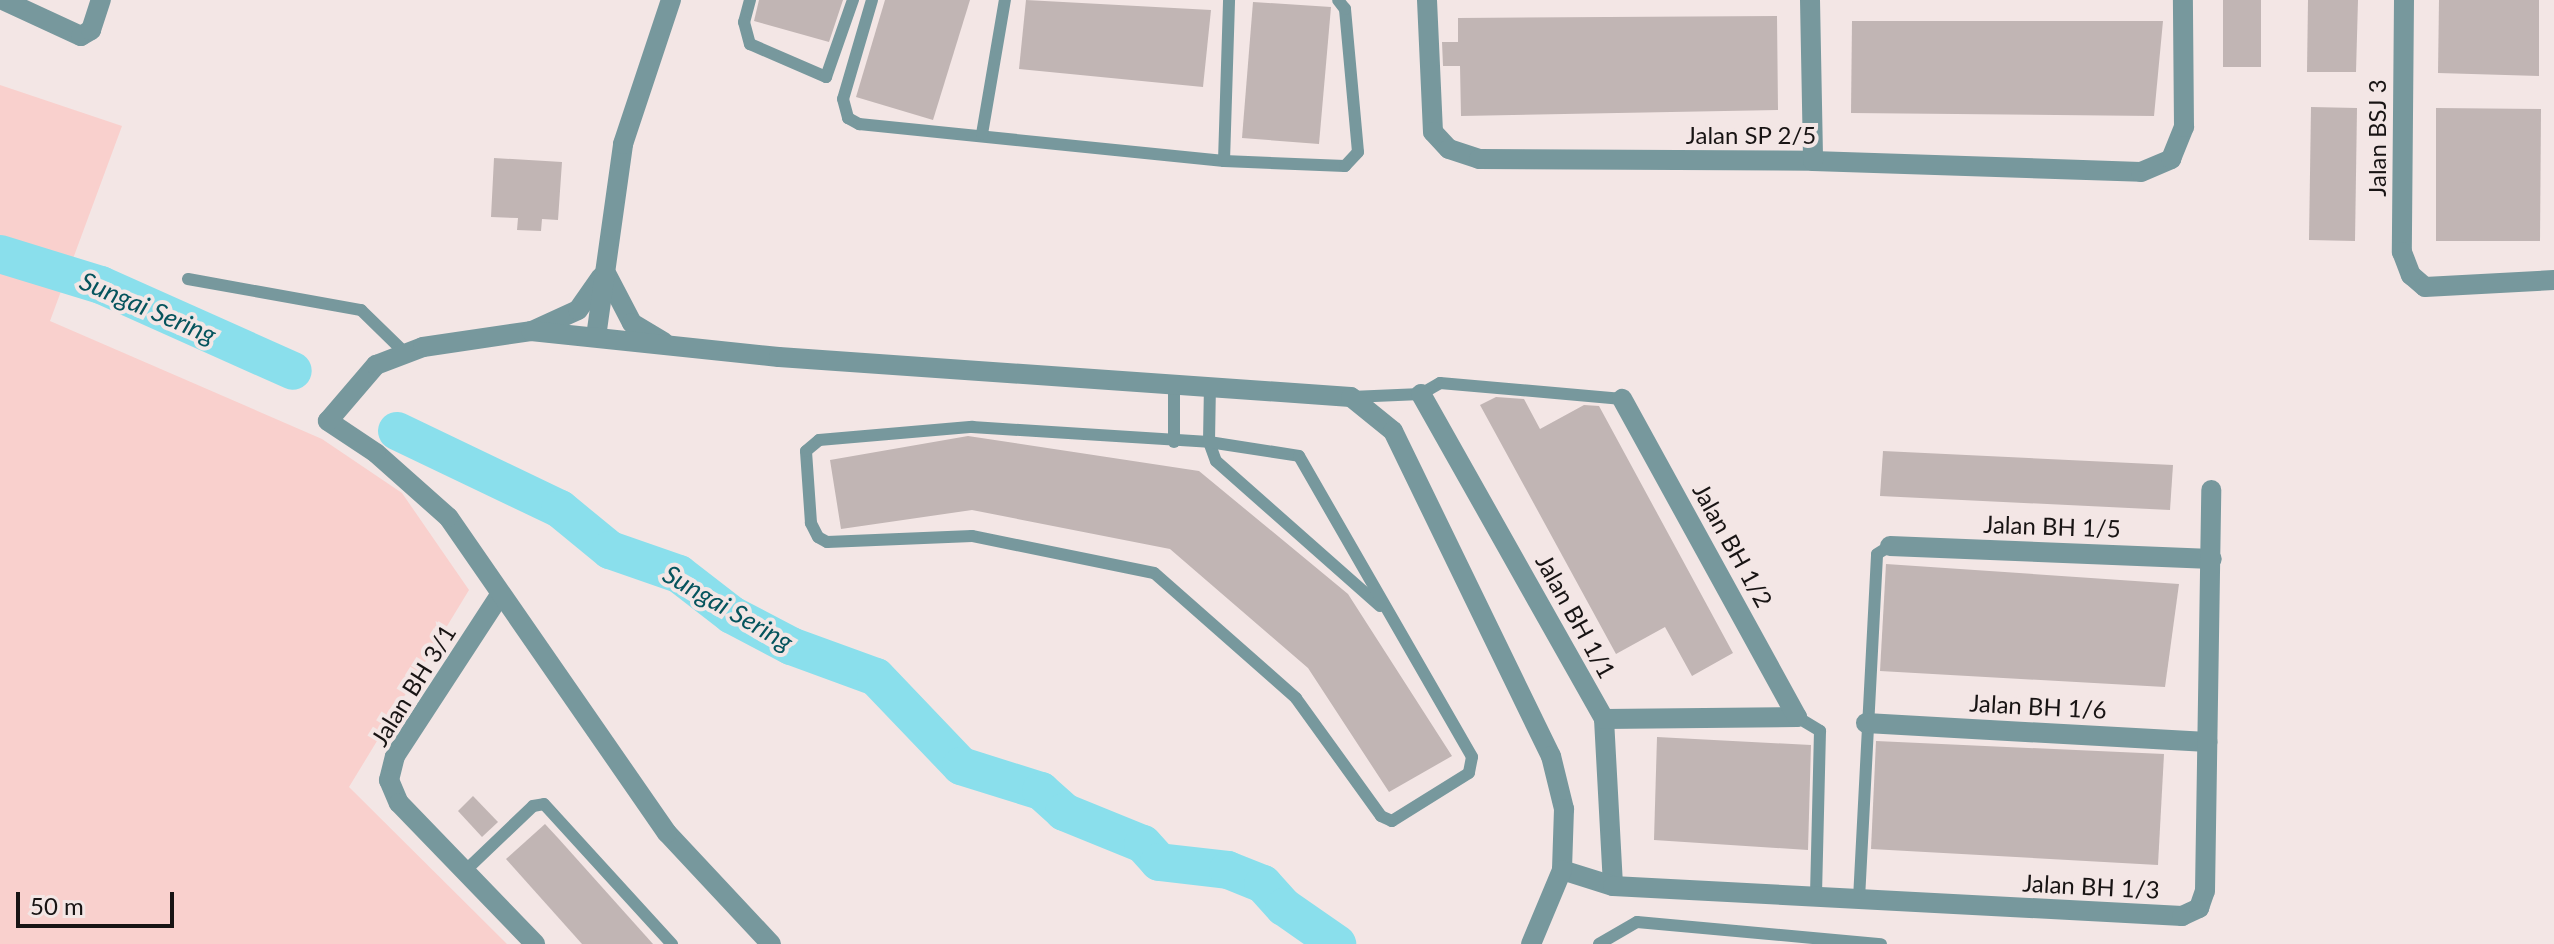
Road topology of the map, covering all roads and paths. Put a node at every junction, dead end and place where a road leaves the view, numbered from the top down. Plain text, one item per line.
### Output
1 (3, 0) edge
2 (101, 0) edge
3 (671, 0) edge
4 (750, 0) edge
5 (853, 0) edge
6 (872, 0) edge
7 (1005, 0) edge
8 (1229, 0) edge
9 (1338, 0) edge
10 (1427, 0) edge
11 (1810, 0) edge
12 (2183, 0) edge
13 (2404, 0) edge
14 (982, 134) junction
15 (1224, 161) junction
16 (1813, 161) junction
17 (605, 271) junction
18 (188, 279) dead end
19 (2554, 280) edge
20 (531, 331) junction
21 (596, 337) junction
22 (673, 348) junction
23 (404, 352) junction
24 (1174, 382) junction
25 (1210, 384) junction
26 (1421, 394) junction
27 (1351, 397) junction
28 (1622, 399) joint
29 (1174, 442) junction
30 (1209, 442) junction
31 (2211, 490) dead end
32 (1890, 546) joint
33 (2212, 559) junction
34 (500, 595) junction
35 (1386, 610) junction
36 (1797, 717) junction
37 (1604, 719) junction
38 (1866, 723) junction
39 (2207, 742) junction
40 (1562, 870) junction
41 (465, 871) junction
42 (1613, 886) junction
43 (1816, 897) junction
44 (1859, 899) junction
45 (535, 944) edge
46 (672, 944) edge
47 (771, 944) edge
48 (1531, 944) edge
49 (1599, 944) edge
50 (1881, 944) edge

1 - 2 street
3 - 17 street
4 - 5 lane
6 - 14 lane
7 - 14 lane
8 - 15 lane
9 - 15 lane
10 - 16 street, Jalan SP 2/5
11 - 16 street
12 - 16 street, Jalan SP 2/5
13 - 19 street, Jalan BSJ 3
14 - 15 lane
17 - 20 street
17 - 21 street
17 - 22 street
18 - 23 lane
20 - 21 street
20 - 23 street
21 - 22 street
22 - 24 street
23 - 34 street
24 - 25 street
24 - 29 lane
25 - 27 street
25 - 30 lane
26 - 27 lane
26 - 28 lane
26 - 37 street, Jalan BH 1/1
27 - 40 street
28 - 36 street, Jalan BH 1/2
29 - 30 lane
29 - 35 lane
30 - 35 lane
30 - 35 lane
31 - 33 street, Jalan BH 1/3
32 - 33 street, Jalan BH 1/5
32 - 38 lane
33 - 39 street, Jalan BH 1/3
34 - 41 street, Jalan BH 3/1
34 - 47 street
36 - 37 street
36 - 43 lane
37 - 42 street, Jalan BH 1/1
38 - 39 street, Jalan BH 1/6
38 - 44 lane
39 - 44 street, Jalan BH 1/3
40 - 42 street, Jalan BH 1/3
40 - 48 street
41 - 45 street, Jalan BH 3/1
41 - 46 lane
42 - 43 street, Jalan BH 1/3
43 - 44 street, Jalan BH 1/3
49 - 50 lane

